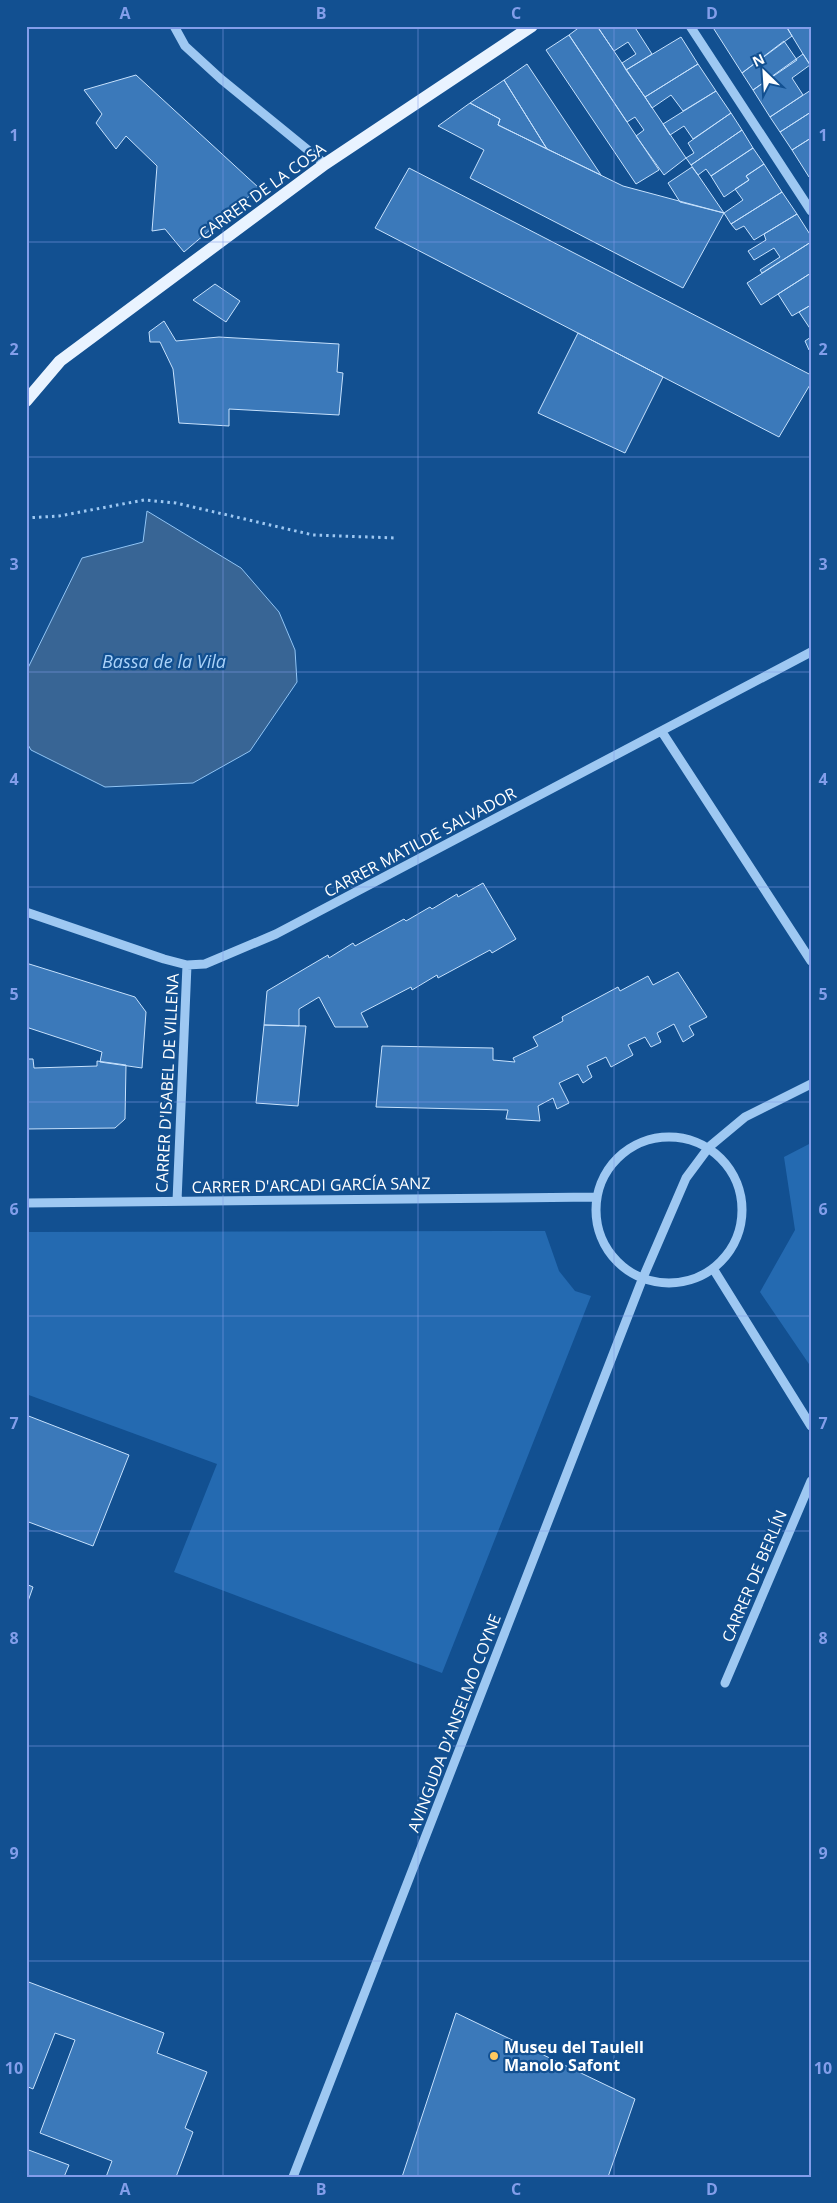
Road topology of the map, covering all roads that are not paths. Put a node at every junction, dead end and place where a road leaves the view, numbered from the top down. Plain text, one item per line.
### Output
1 (174, 26) edge
2 (532, 26) edge
3 (690, 26) edge
4 (326, 164) junction
5 (811, 211) edge
6 (26, 401) edge
7 (811, 652) edge
8 (662, 732) junction
9 (26, 912) edge
10 (811, 960) edge
11 (187, 965) junction
12 (811, 1084) edge
13 (710, 1147) junction
14 (595, 1197) junction
15 (177, 1201) junction
16 (26, 1203) edge
17 (714, 1270) junction
18 (642, 1280) junction
19 (811, 1426) edge
20 (811, 1481) edge
21 (725, 1682) dead end
22 (293, 2177) edge

1 - 4 street
2 - 4 main road, CARRER DE LA COSA
3 - 5 street
4 - 6 main road, CARRER DE LA COSA
7 - 8 street, CARRER MATILDE SALVADOR
8 - 10 street
8 - 11 street, CARRER MATILDE SALVADOR
9 - 11 street, CARRER MATILDE SALVADOR
11 - 15 street, CARRER D'ISABEL DE VILLENA
12 - 13 street, AVINGUDA D'ANSELMO COYNE
13 - 14 street
13 - 17 street
13 - 18 street, AVINGUDA D'ANSELMO COYNE
14 - 15 street, CARRER D'ARCADI GARCÍA SANZ
14 - 18 street
15 - 16 street, CARRER D'ARCADI GARCÍA SANZ
17 - 18 street
17 - 19 street
18 - 22 street, AVINGUDA D'ANSELMO COYNE
20 - 21 street, CARRER DE BERLÍN

